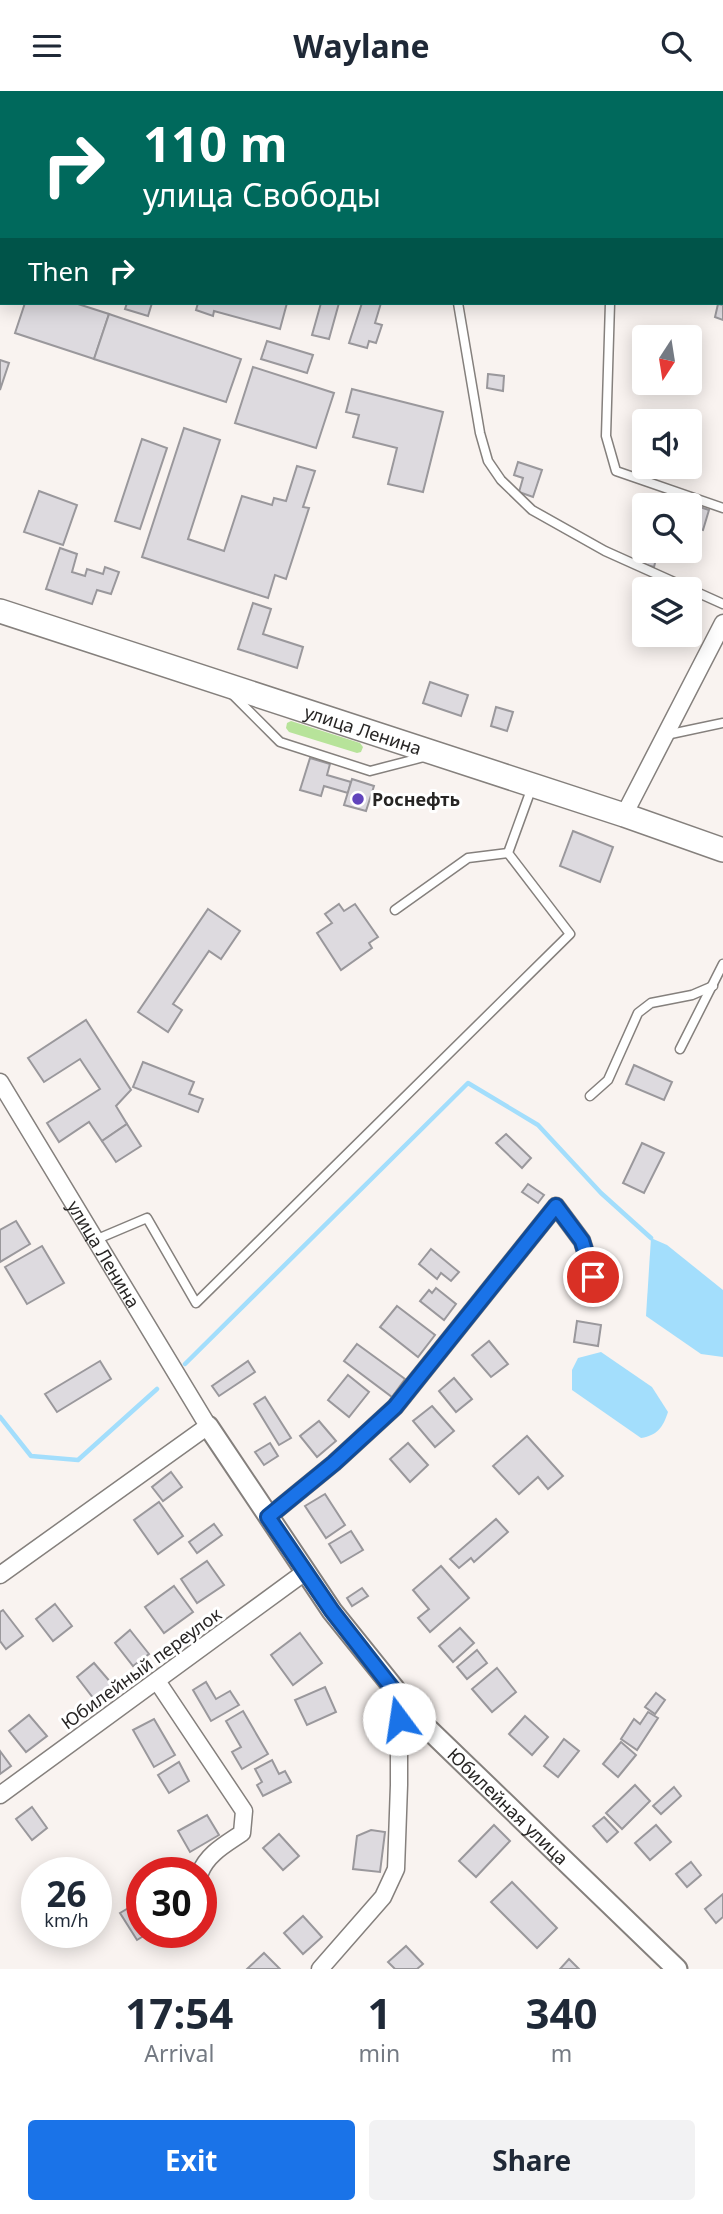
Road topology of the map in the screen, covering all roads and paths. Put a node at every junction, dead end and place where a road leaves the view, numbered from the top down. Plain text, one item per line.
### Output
1 (458, 305) edge
2 (610, 305) edge
3 (723, 508) edge
4 (723, 604) edge
5 (0, 611) edge
6 (723, 623) edge
7 (220, 682) junction
8 (723, 723) edge
9 (663, 736) junction
10 (438, 753) junction
11 (533, 785) junction
12 (624, 815) junction
13 (723, 850) edge
14 (508, 853) junction
15 (395, 910) dead end
16 (723, 964) edge
17 (713, 986) junction
18 (680, 1049) dead end
19 (0, 1082) edge
20 (590, 1096) dead end
21 (95, 1240) junction
22 (599, 1295) dead end
23 (208, 1426) junction
24 (268, 1517) junction
25 (305, 1572) junction
26 (0, 1575) edge
27 (157, 1681) junction
28 (399, 1697) junction
29 (0, 1795) edge
30 (210, 1857) edge
31 (320, 1969) edge
32 (677, 1969) edge

1 - 4 lane
2 - 3 lane
5 - 7 main road, улица Ленина
6 - 9 street
7 - 10 main road, улица Ленина
7 - 10 lane
8 - 9 lane
9 - 12 street
10 - 11 main road, улица Ленина
11 - 12 main road, улица Ленина
11 - 14 lane
12 - 13 main road, улица Ленина
14 - 15 lane
14 - 21 lane
16 - 17 lane
17 - 18 lane
17 - 20 lane
19 - 21 street, улица Ленина
21 - 23 street, улица Ленина
22 - 24 street
23 - 24 street, Юбилейная улица
23 - 26 street
24 - 25 street, Юбилейная улица
25 - 27 street, Юбилейный переулок
25 - 28 street, Юбилейная улица
27 - 29 street, Юбилейный переулок
27 - 30 street
28 - 31 street
28 - 32 street, Юбилейная улица

